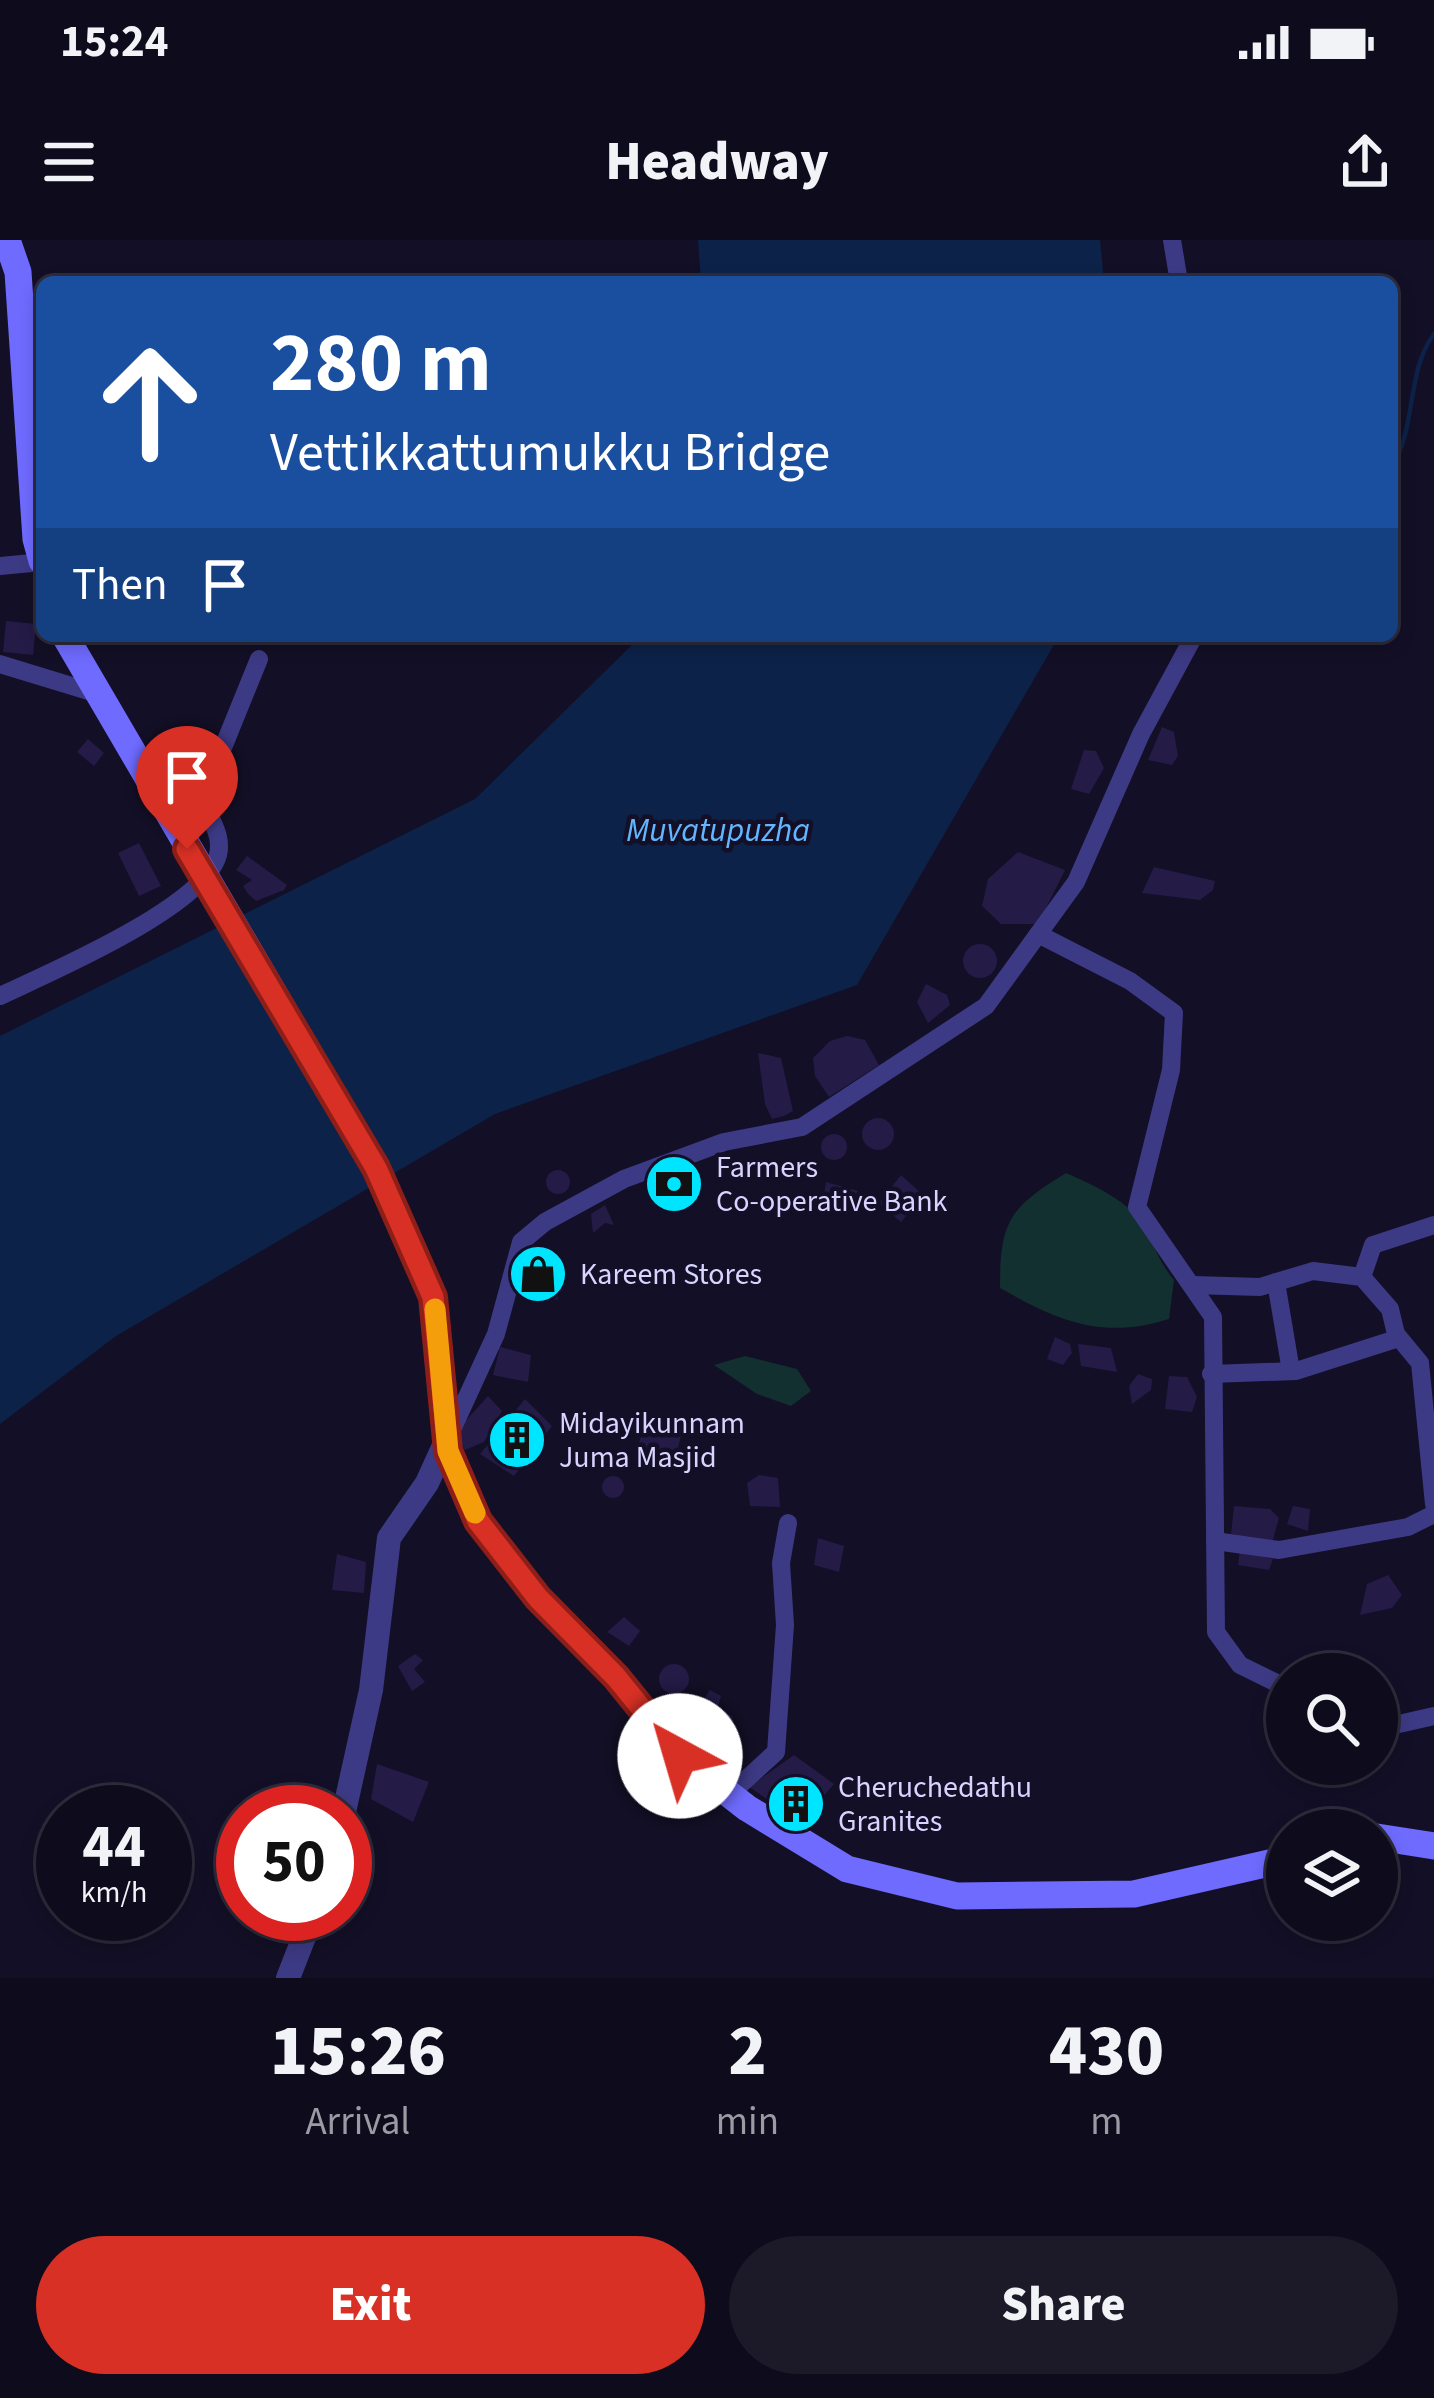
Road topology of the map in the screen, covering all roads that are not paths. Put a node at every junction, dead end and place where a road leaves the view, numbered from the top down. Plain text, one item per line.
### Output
1 (7, 240) edge
2 (1172, 240) edge
3 (1178, 276) edge
4 (36, 542) edge
5 (36, 562) edge
6 (0, 566) edge
7 (68, 642) edge
8 (1191, 642) edge
9 (259, 659) dead end
10 (0, 664) edge
11 (98, 694) junction
12 (1038, 934) junction
13 (0, 996) edge
14 (1434, 1226) edge
15 (1362, 1277) junction
16 (1276, 1282) junction
17 (1193, 1285) junction
18 (1400, 1338) junction
19 (1291, 1371) junction
20 (1211, 1374) junction
21 (447, 1439) junction
22 (1431, 1459) edge
23 (1434, 1504) edge
24 (1434, 1514) edge
25 (788, 1523) dead end
26 (1215, 1541) junction
27 (1266, 1678) edge
28 (1434, 1716) edge
29 (1398, 1724) edge
30 (350, 1785) edge
31 (729, 1795) junction
32 (1398, 1840) edge
33 (1434, 1846) edge
34 (1266, 1864) edge
35 (302, 1941) edge
36 (288, 1978) edge

1 - 4 main road
2 - 3 street
5 - 6 street
7 - 11 main road
8 - 12 street
9 - 13 street
10 - 11 street
11 - 21 main road
12 - 17 street
12 - 21 street
14 - 15 street
15 - 16 street
15 - 18 street
16 - 17 street
16 - 19 street
17 - 20 street
18 - 19 street
18 - 22 street
19 - 20 street
20 - 26 street
21 - 30 street
21 - 31 main road
22 - 23 street
24 - 26 street
25 - 31 street
26 - 27 street
28 - 29 street
31 - 34 main road
32 - 33 main road
35 - 36 street

